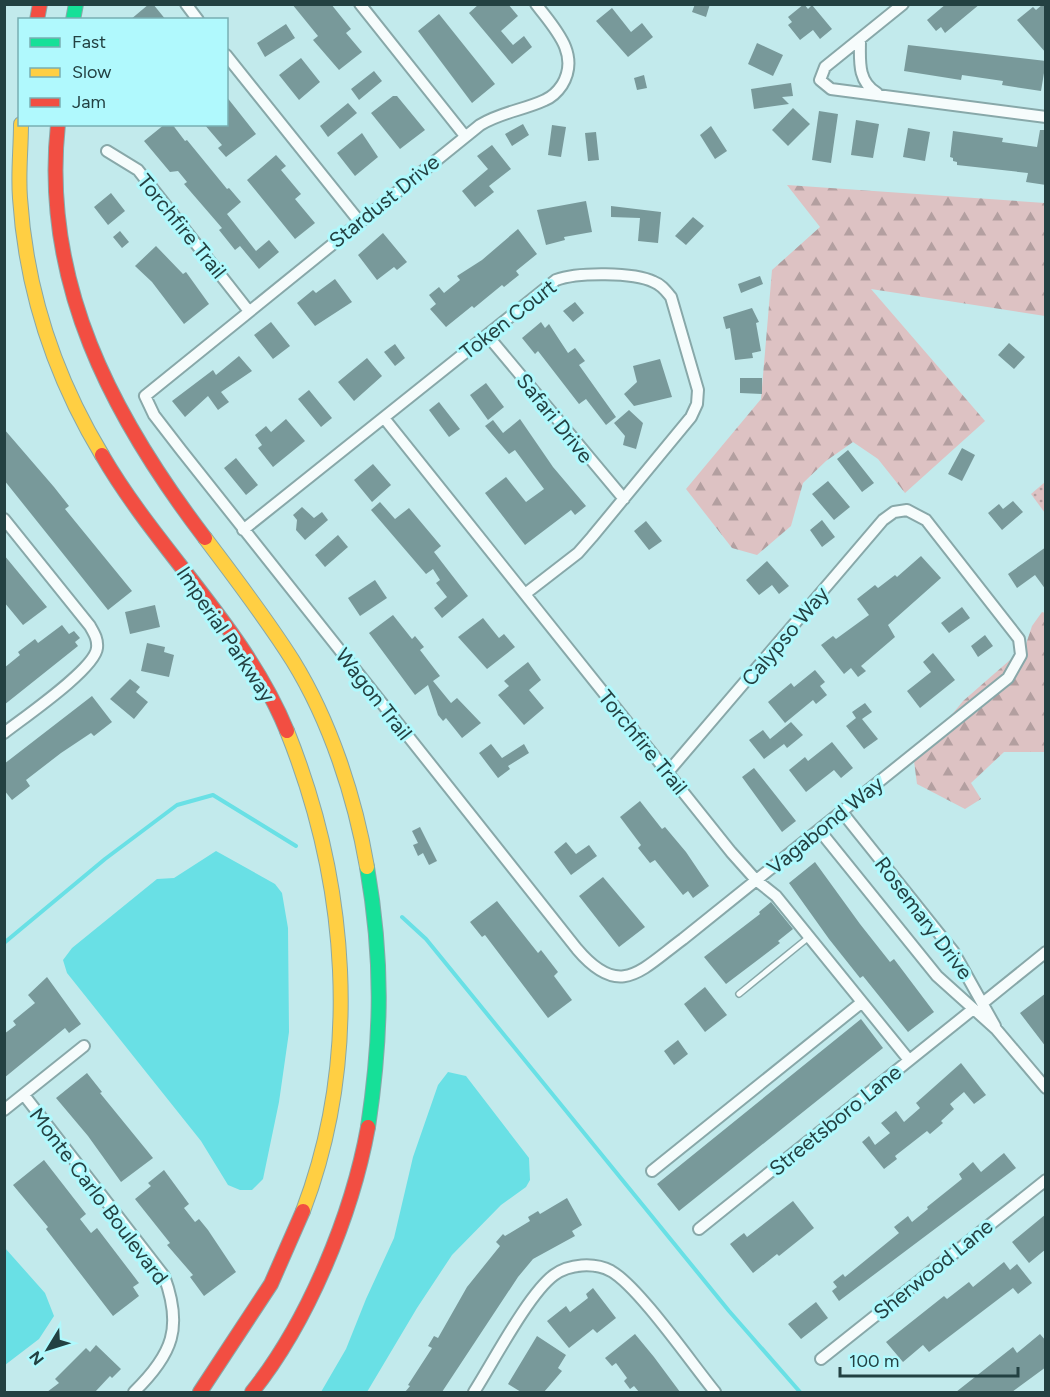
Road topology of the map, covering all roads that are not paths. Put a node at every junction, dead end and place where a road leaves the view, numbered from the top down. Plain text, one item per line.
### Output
1 (186, 4) edge
2 (360, 4) edge
3 (536, 4) edge
4 (903, 4) edge
5 (196, 18) edge
6 (860, 40) junction
7 (228, 57) edge
8 (878, 94) junction
9 (1046, 117) edge
10 (21, 126) edge
11 (58, 126) edge
12 (465, 136) junction
13 (107, 151) dead end
14 (359, 221) junction
15 (248, 310) junction
16 (488, 335) junction
17 (145, 396) joint
18 (384, 418) junction
19 (624, 499) junction
20 (907, 510) joint
21 (4, 519) edge
22 (243, 530) junction
23 (525, 594) junction
24 (4, 734) edge
25 (668, 772) junction
26 (842, 812) junction
27 (820, 831) junction
28 (756, 880) junction
29 (809, 937) junction
30 (1046, 952) edge
31 (617, 978) joint
32 (739, 994) dead end
33 (984, 1002) junction
34 (861, 1004) junction
35 (972, 1010) junction
36 (996, 1029) junction
37 (84, 1046) dead end
38 (909, 1060) junction
39 (1046, 1088) edge
40 (24, 1095) junction
41 (4, 1110) edge
42 (652, 1171) dead end
43 (1046, 1180) edge
44 (699, 1229) dead end
45 (821, 1359) dead end
46 (134, 1392) edge
47 (200, 1392) edge
48 (252, 1392) edge
49 (474, 1392) edge
50 (715, 1392) edge

1 - 5 street
2 - 12 street
3 - 12 street, Stardust Drive
4 - 6 street
6 - 8 street
6 - 8 street
7 - 14 street
8 - 9 street
10 - 47 main road, Imperial Parkway
11 - 48 main road, Imperial Parkway
12 - 14 street, Stardust Drive
13 - 15 street, Torchfire Trail
14 - 15 street, Stardust Drive
15 - 17 street, Stardust Drive
16 - 18 street, Token Court
16 - 19 street, Safari Drive
16 - 19 street, Token Court
17 - 22 street, Wagon Trail
18 - 22 street, Token Court
18 - 23 street, Torchfire Trail
19 - 23 street, Token Court
20 - 25 street, Calypso Way
20 - 26 street, Vagabond Way
21 - 24 street
22 - 31 street, Wagon Trail
23 - 25 street, Torchfire Trail
25 - 28 street, Torchfire Trail
26 - 27 street, Vagabond Way
26 - 33 street, Rosemary Drive
27 - 28 street, Vagabond Way
27 - 35 street, Rosemary Drive
28 - 29 street, Torchfire Trail
28 - 31 street, Vagabond Way
29 - 32 lane
29 - 34 street, Torchfire Trail
30 - 33 street
33 - 36 street, Rosemary Drive
34 - 38 street, Torchfire Trail
34 - 42 street
35 - 36 street, Rosemary Drive
35 - 38 street, Streetsboro Lane
36 - 39 street, Rosemary Drive
37 - 40 street
38 - 44 street, Streetsboro Lane
40 - 41 street
40 - 46 street, Monte Carlo Boulevard
43 - 45 street, Sherwood Lane
49 - 50 street

